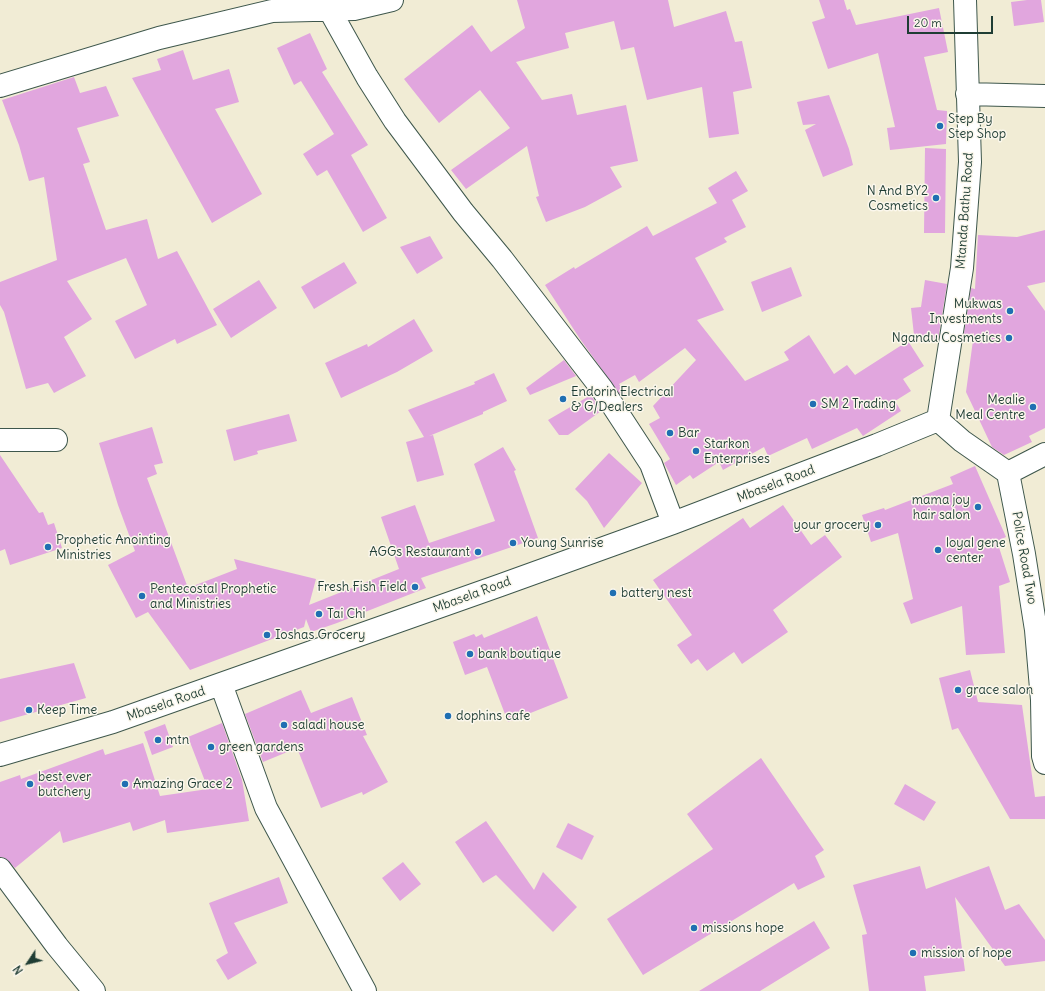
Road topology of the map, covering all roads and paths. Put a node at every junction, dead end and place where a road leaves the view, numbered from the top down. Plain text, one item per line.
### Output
1 (392, 0) edge
2 (965, 0) edge
3 (328, 4) edge
4 (266, 5) edge
5 (0, 86) edge
6 (967, 94) junction
7 (1045, 96) edge
8 (938, 420) junction
9 (0, 440) edge
10 (56, 440) dead end
11 (1045, 454) edge
12 (1008, 473) junction
13 (673, 523) junction
14 (221, 684) junction
15 (1043, 701) edge
16 (0, 755) edge
17 (1045, 763) edge
18 (0, 868) edge
19 (94, 991) edge
20 (365, 991) edge

1 - 3 street
2 - 6 street, Mtanda Bathu Road
3 - 4 street
3 - 13 street
4 - 5 street
6 - 7 street
6 - 8 street, Mtanda Bathu Road
8 - 12 street
8 - 13 street, Mbasela Road
9 - 10 street
11 - 12 street
12 - 15 street, Police Road Two
13 - 14 street, Mbasela Road
14 - 16 street, Mbasela Road
14 - 20 street
15 - 17 street, Police Road Two
18 - 19 street

